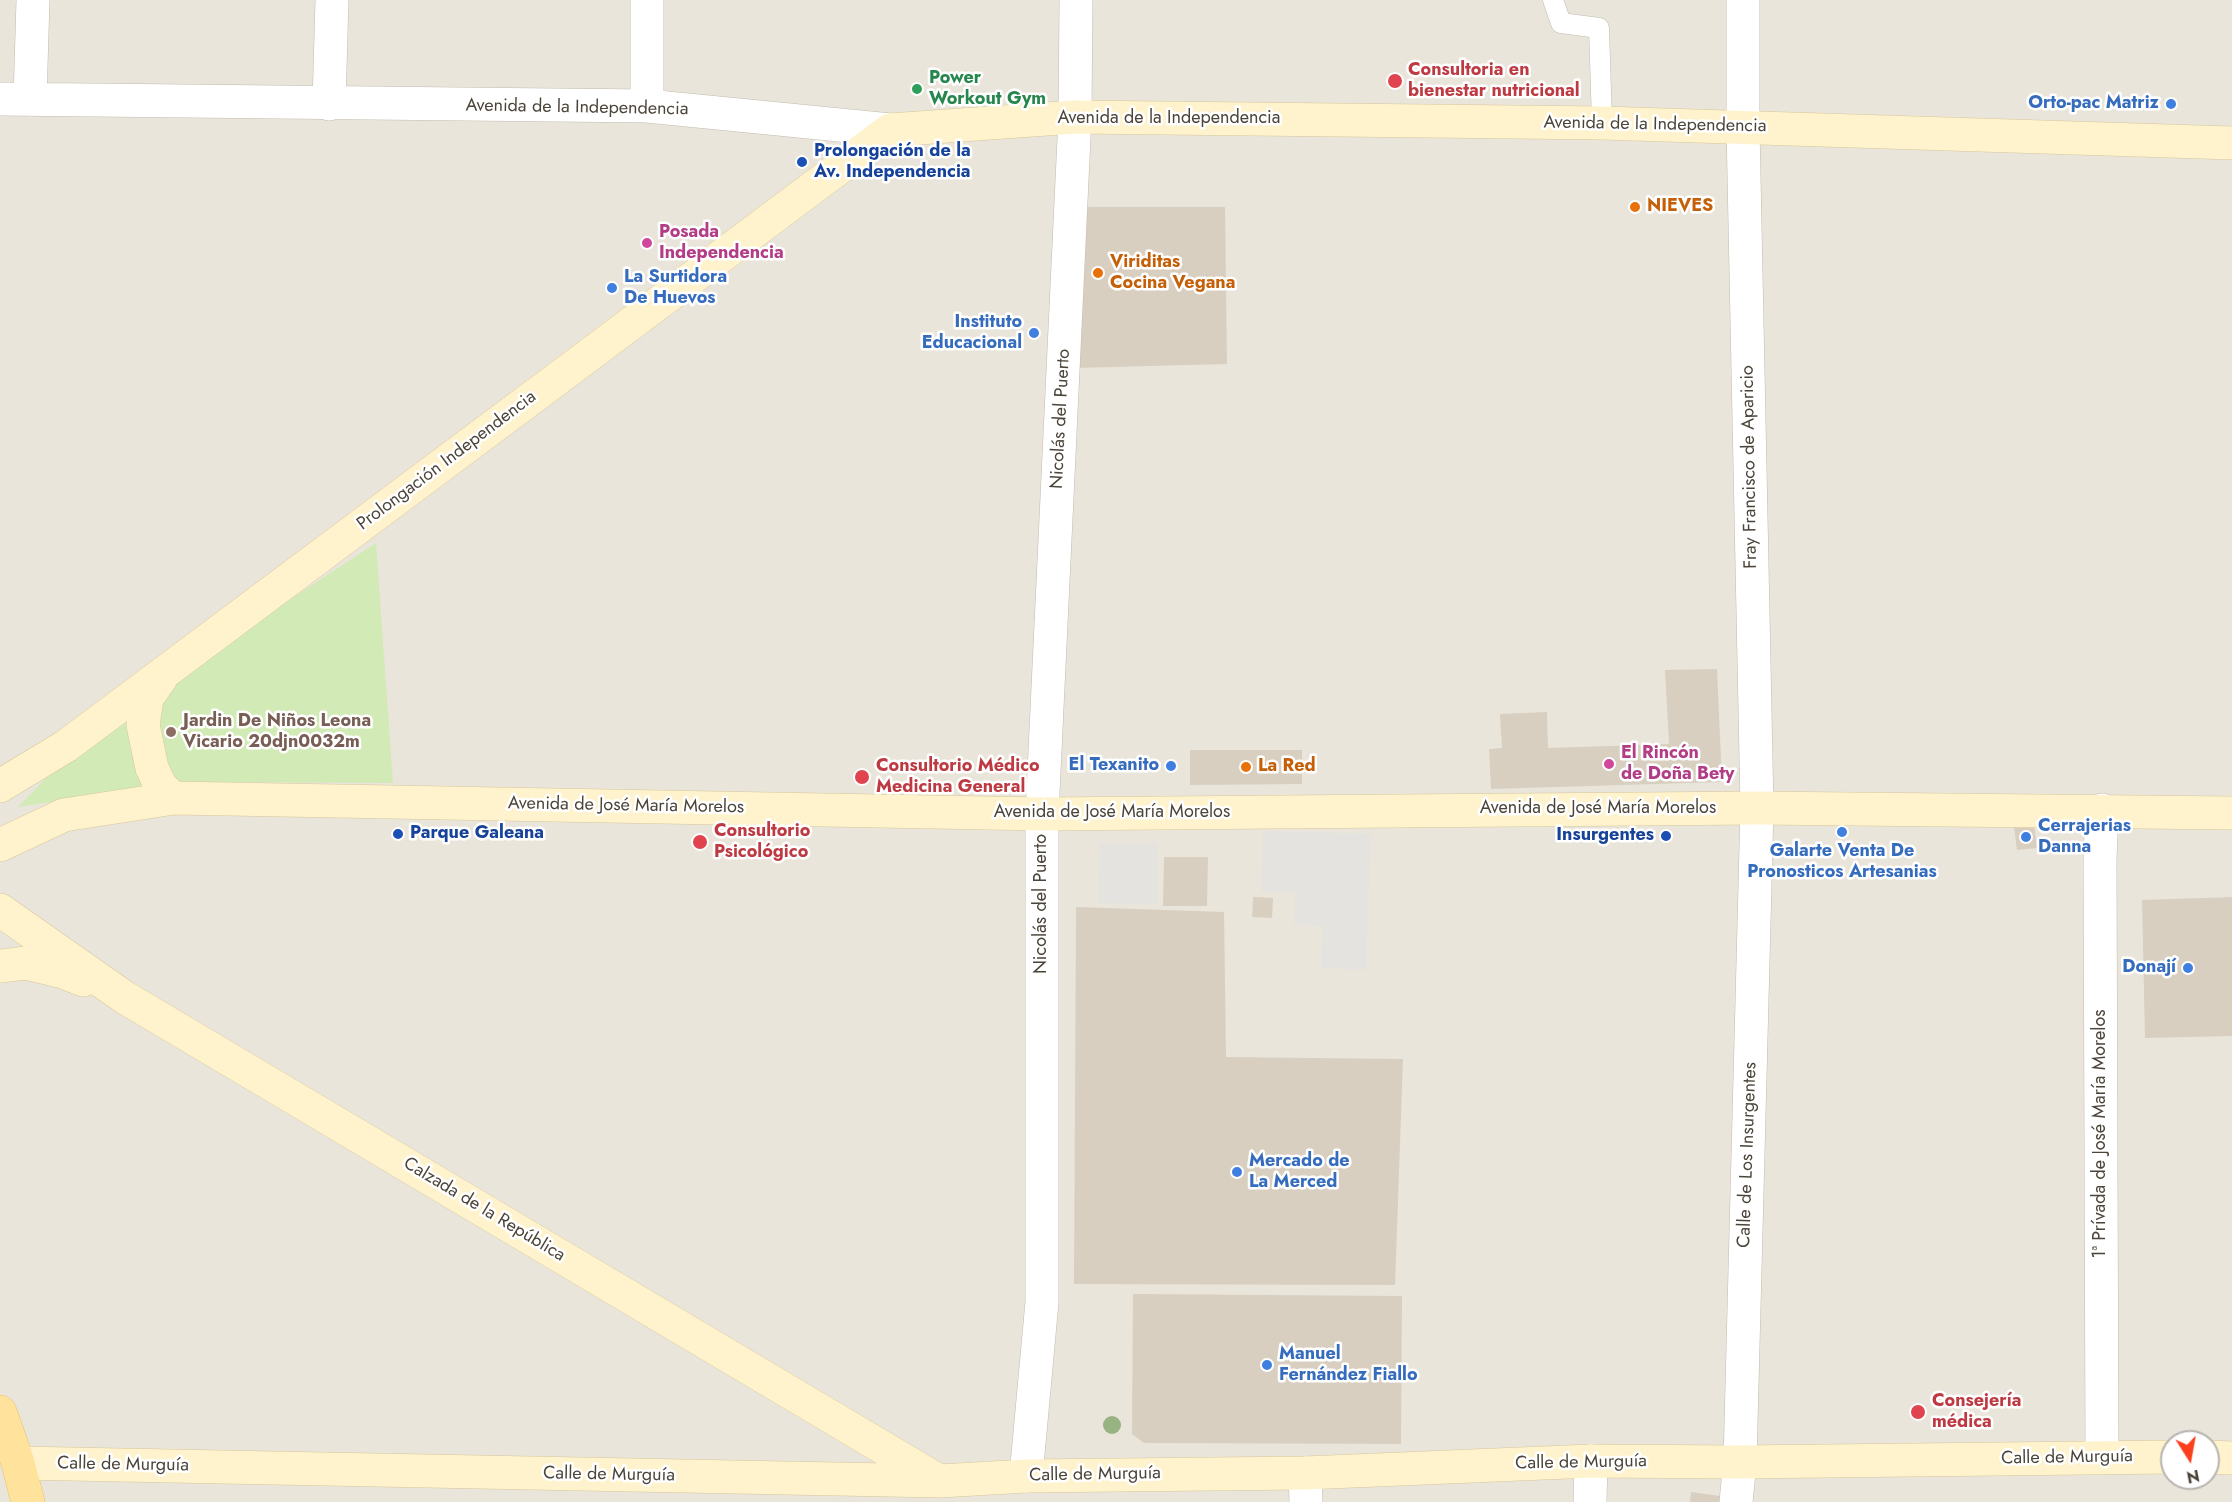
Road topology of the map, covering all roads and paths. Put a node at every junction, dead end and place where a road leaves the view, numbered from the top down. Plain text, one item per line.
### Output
1 (33, 0) edge
2 (332, 0) edge
3 (647, 0) edge
4 (1076, 0) edge
5 (1553, 0) edge
6 (1743, 0) edge
7 (15, 99) edge
8 (328, 104) junction
9 (647, 106) junction
10 (1075, 117) junction
11 (1602, 123) junction
12 (1743, 127) junction
13 (890, 130) junction
14 (2232, 143) edge
15 (164, 674) junction
16 (0, 786) edge
17 (174, 798) junction
18 (1757, 808) junction
19 (2102, 810) junction
20 (2232, 813) edge
21 (1042, 814) junction
22 (0, 845) edge
23 (0, 910) edge
24 (0, 966) edge
25 (124, 997) junction
26 (0, 1412) edge
27 (2102, 1457) junction
28 (2160, 1457) edge
29 (1591, 1461) junction
30 (1740, 1462) junction
31 (18, 1463) junction
32 (1026, 1476) junction
33 (940, 1481) junction
34 (1305, 1487) edge
35 (28, 1502) edge
36 (974, 1502) edge
37 (1590, 1502) edge
38 (1736, 1502) edge

1 - 7 street
2 - 8 street
3 - 9 street
4 - 10 street, Nicolás del Puerto
5 - 11 lane
6 - 12 street, Fray Francisco de Aparicio
7 - 8 street, Avenida de la Independencia
8 - 9 street, Avenida de la Independencia
9 - 13 street, Avenida de la Independencia
10 - 11 main road, Avenida de la Independencia
10 - 13 main road, Avenida de la Independencia
10 - 21 street, Nicolás del Puerto
11 - 12 main road, Avenida de la Independencia
12 - 14 main road, Avenida de la Independencia
12 - 18 street, Fray Francisco de Aparicio
13 - 15 main road, Prolongación Independencia
15 - 16 main road, Prolongación Independencia
15 - 17 main road
17 - 21 main road, Avenida de José María Morelos
17 - 22 main road, Avenida de José María Morelos
18 - 19 main road, Avenida de José María Morelos
18 - 21 main road, Avenida de José María Morelos
18 - 30 street, Calle de Los Insurgentes
19 - 20 main road, Avenida de José María Morelos
19 - 27 street, 1ª Prívada de José María Morelos
21 - 32 street, Nicolás del Puerto
23 - 25 main road, Calzada de la República
24 - 25 main road
25 - 33 main road, Calzada de la República
26 - 31 main road
27 - 28 main road, Calle de Murguía
27 - 30 main road, Calle de Murguía
29 - 30 main road, Calle de Murguía
29 - 34 main road, Calle de Murguía
29 - 37 street
30 - 38 street, Calle de Los Insurgentes
31 - 33 main road, Calle de Murguía
31 - 35 main road
32 - 33 main road, Calle de Murguía
32 - 34 main road, Calle de Murguía
33 - 36 main road, Calzada de la República

